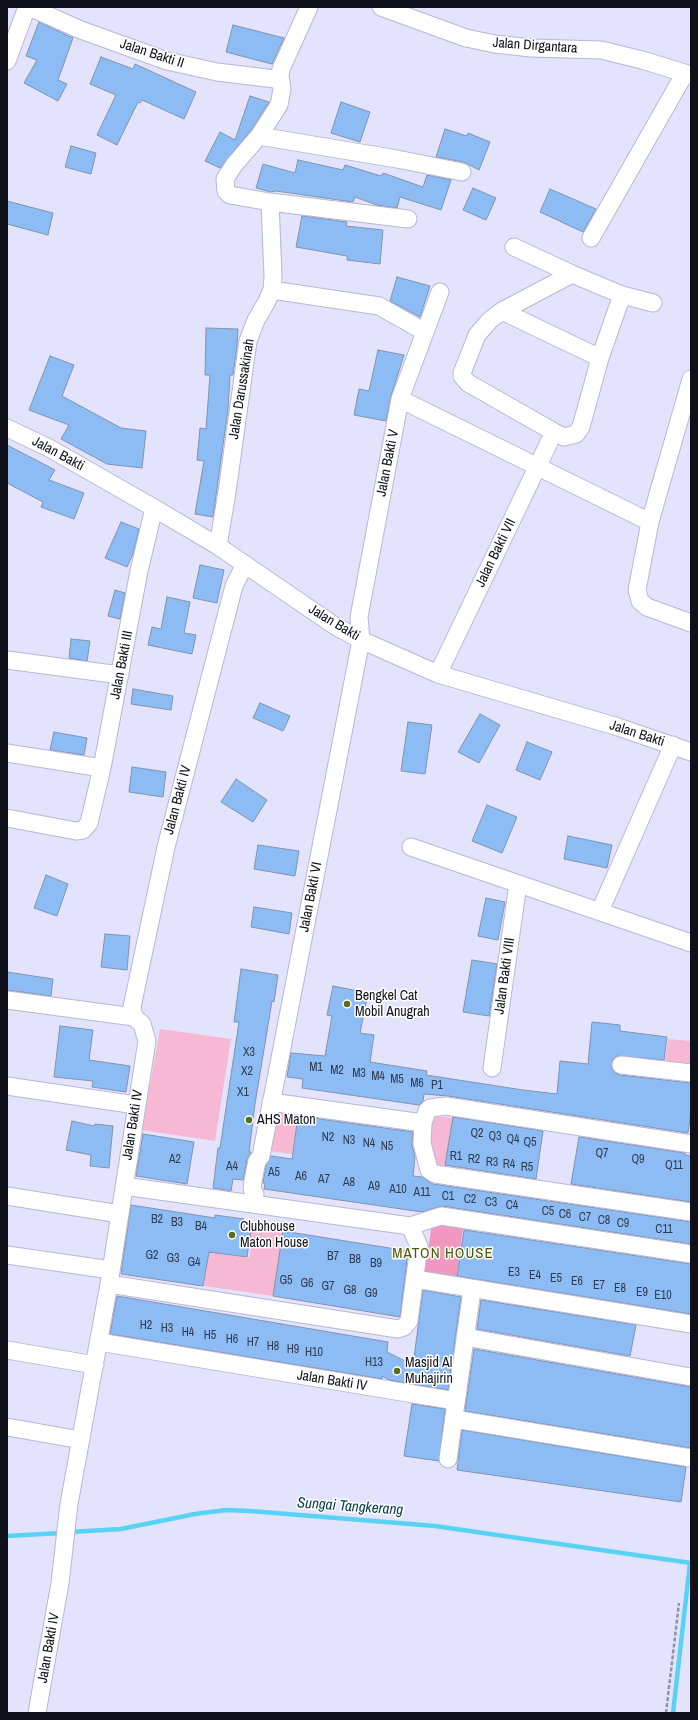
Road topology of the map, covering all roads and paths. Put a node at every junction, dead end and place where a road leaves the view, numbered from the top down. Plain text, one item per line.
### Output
1 (28, 7) edge
2 (309, 7) edge
3 (381, 7) edge
4 (8, 56) edge
5 (688, 74) edge
6 (280, 75) junction
7 (259, 136) junction
8 (462, 172) dead end
9 (270, 202) junction
10 (408, 219) dead end
11 (591, 238) dead end
12 (514, 248) dead end
13 (572, 274) junction
14 (272, 290) junction
15 (440, 292) dead end
16 (622, 295) junction
17 (653, 303) dead end
18 (502, 311) junction
19 (425, 332) junction
20 (600, 358) junction
21 (691, 379) edge
22 (400, 399) junction
23 (685, 419) edge
24 (7, 428) edge
25 (554, 432) junction
26 (538, 466) junction
27 (154, 508) junction
28 (650, 522) junction
29 (218, 546) junction
30 (245, 564) junction
31 (691, 623) edge
32 (361, 640) junction
33 (7, 660) edge
34 (438, 674) junction
35 (120, 675) junction
36 (673, 745) junction
37 (691, 752) edge
38 (7, 753) edge
39 (102, 768) junction
40 (7, 818) edge
41 (411, 847) dead end
42 (518, 884) junction
43 (600, 911) junction
44 (691, 943) edge
45 (7, 1000) edge
46 (134, 1017) junction
47 (621, 1065) dead end
48 (492, 1068) dead end
49 (691, 1073) edge
50 (7, 1086) edge
51 (271, 1102) junction
52 (136, 1105) junction
53 (423, 1123) junction
54 (691, 1144) edge
55 (124, 1186) junction
56 (7, 1196) edge
57 (254, 1199) junction
58 (691, 1212) edge
59 (120, 1214) junction
60 (410, 1226) junction
61 (691, 1254) edge
62 (7, 1256) edge
63 (110, 1277) junction
64 (415, 1279) junction
65 (471, 1297) dead end
66 (691, 1324) edge
67 (465, 1337) junction
68 (99, 1342) junction
69 (7, 1350) edge
70 (94, 1365) junction
71 (691, 1376) edge
72 (456, 1401) junction
73 (454, 1419) junction
74 (7, 1427) edge
75 (81, 1440) junction
76 (448, 1458) dead end
77 (691, 1458) edge
78 (679, 1603) dead end
79 (37, 1713) edge
80 (666, 1713) edge

1 - 4 street, Jalan Bakti II
1 - 6 street, Jalan Bakti II
2 - 6 street
3 - 5 street, Jalan Dirgantara
5 - 11 street
6 - 7 street
7 - 8 street
7 - 9 street
9 - 10 street
9 - 14 street, Jalan Darussakinah
12 - 13 street
13 - 16 street
13 - 18 street
14 - 19 street
14 - 29 street, Jalan Darussakinah
15 - 19 street, Jalan Bakti V
16 - 17 street
16 - 20 street
18 - 20 street
18 - 25 street
19 - 22 street, Jalan Bakti V
20 - 25 street
21 - 23 street
22 - 26 street
22 - 32 street, Jalan Bakti V
23 - 28 street
24 - 27 street, Jalan Bakti
25 - 26 street, Jalan Bakti VII
26 - 28 street
26 - 34 street, Jalan Bakti VII
27 - 29 street, Jalan Bakti
27 - 35 street, Jalan Bakti III
28 - 31 street
29 - 30 street, Jalan Bakti
30 - 32 street, Jalan Bakti
30 - 46 street, Jalan Bakti IV
32 - 34 street, Jalan Bakti
32 - 51 street, Jalan Bakti VI
33 - 35 street
34 - 36 street, Jalan Bakti
35 - 39 street, Jalan Bakti III
36 - 37 street, Jalan Bakti
36 - 43 street
38 - 39 street
39 - 40 street, Jalan Bakti III
41 - 42 street
42 - 43 street
42 - 48 street, Jalan Bakti VIII
43 - 44 street
45 - 46 street
46 - 52 street, Jalan Bakti IV
47 - 49 street
50 - 52 street
51 - 53 street
51 - 57 street, Jalan Bakti VI
52 - 55 street, Jalan Bakti IV
53 - 54 street
53 - 58 street
55 - 57 street
55 - 59 street, Jalan Bakti IV
56 - 59 street
57 - 60 street
59 - 63 street, Jalan Bakti IV
60 - 61 street
60 - 64 street
62 - 63 street
63 - 64 street
63 - 68 street, Jalan Bakti IV
64 - 66 street
65 - 67 street
67 - 71 street
67 - 72 street
68 - 70 street, Jalan Bakti IV
68 - 72 street, Jalan Bakti IV
69 - 70 street
70 - 75 street, Jalan Bakti IV
72 - 73 street
73 - 76 street
73 - 77 street
74 - 75 street
75 - 79 street, Jalan Bakti IV
78 - 80 path

